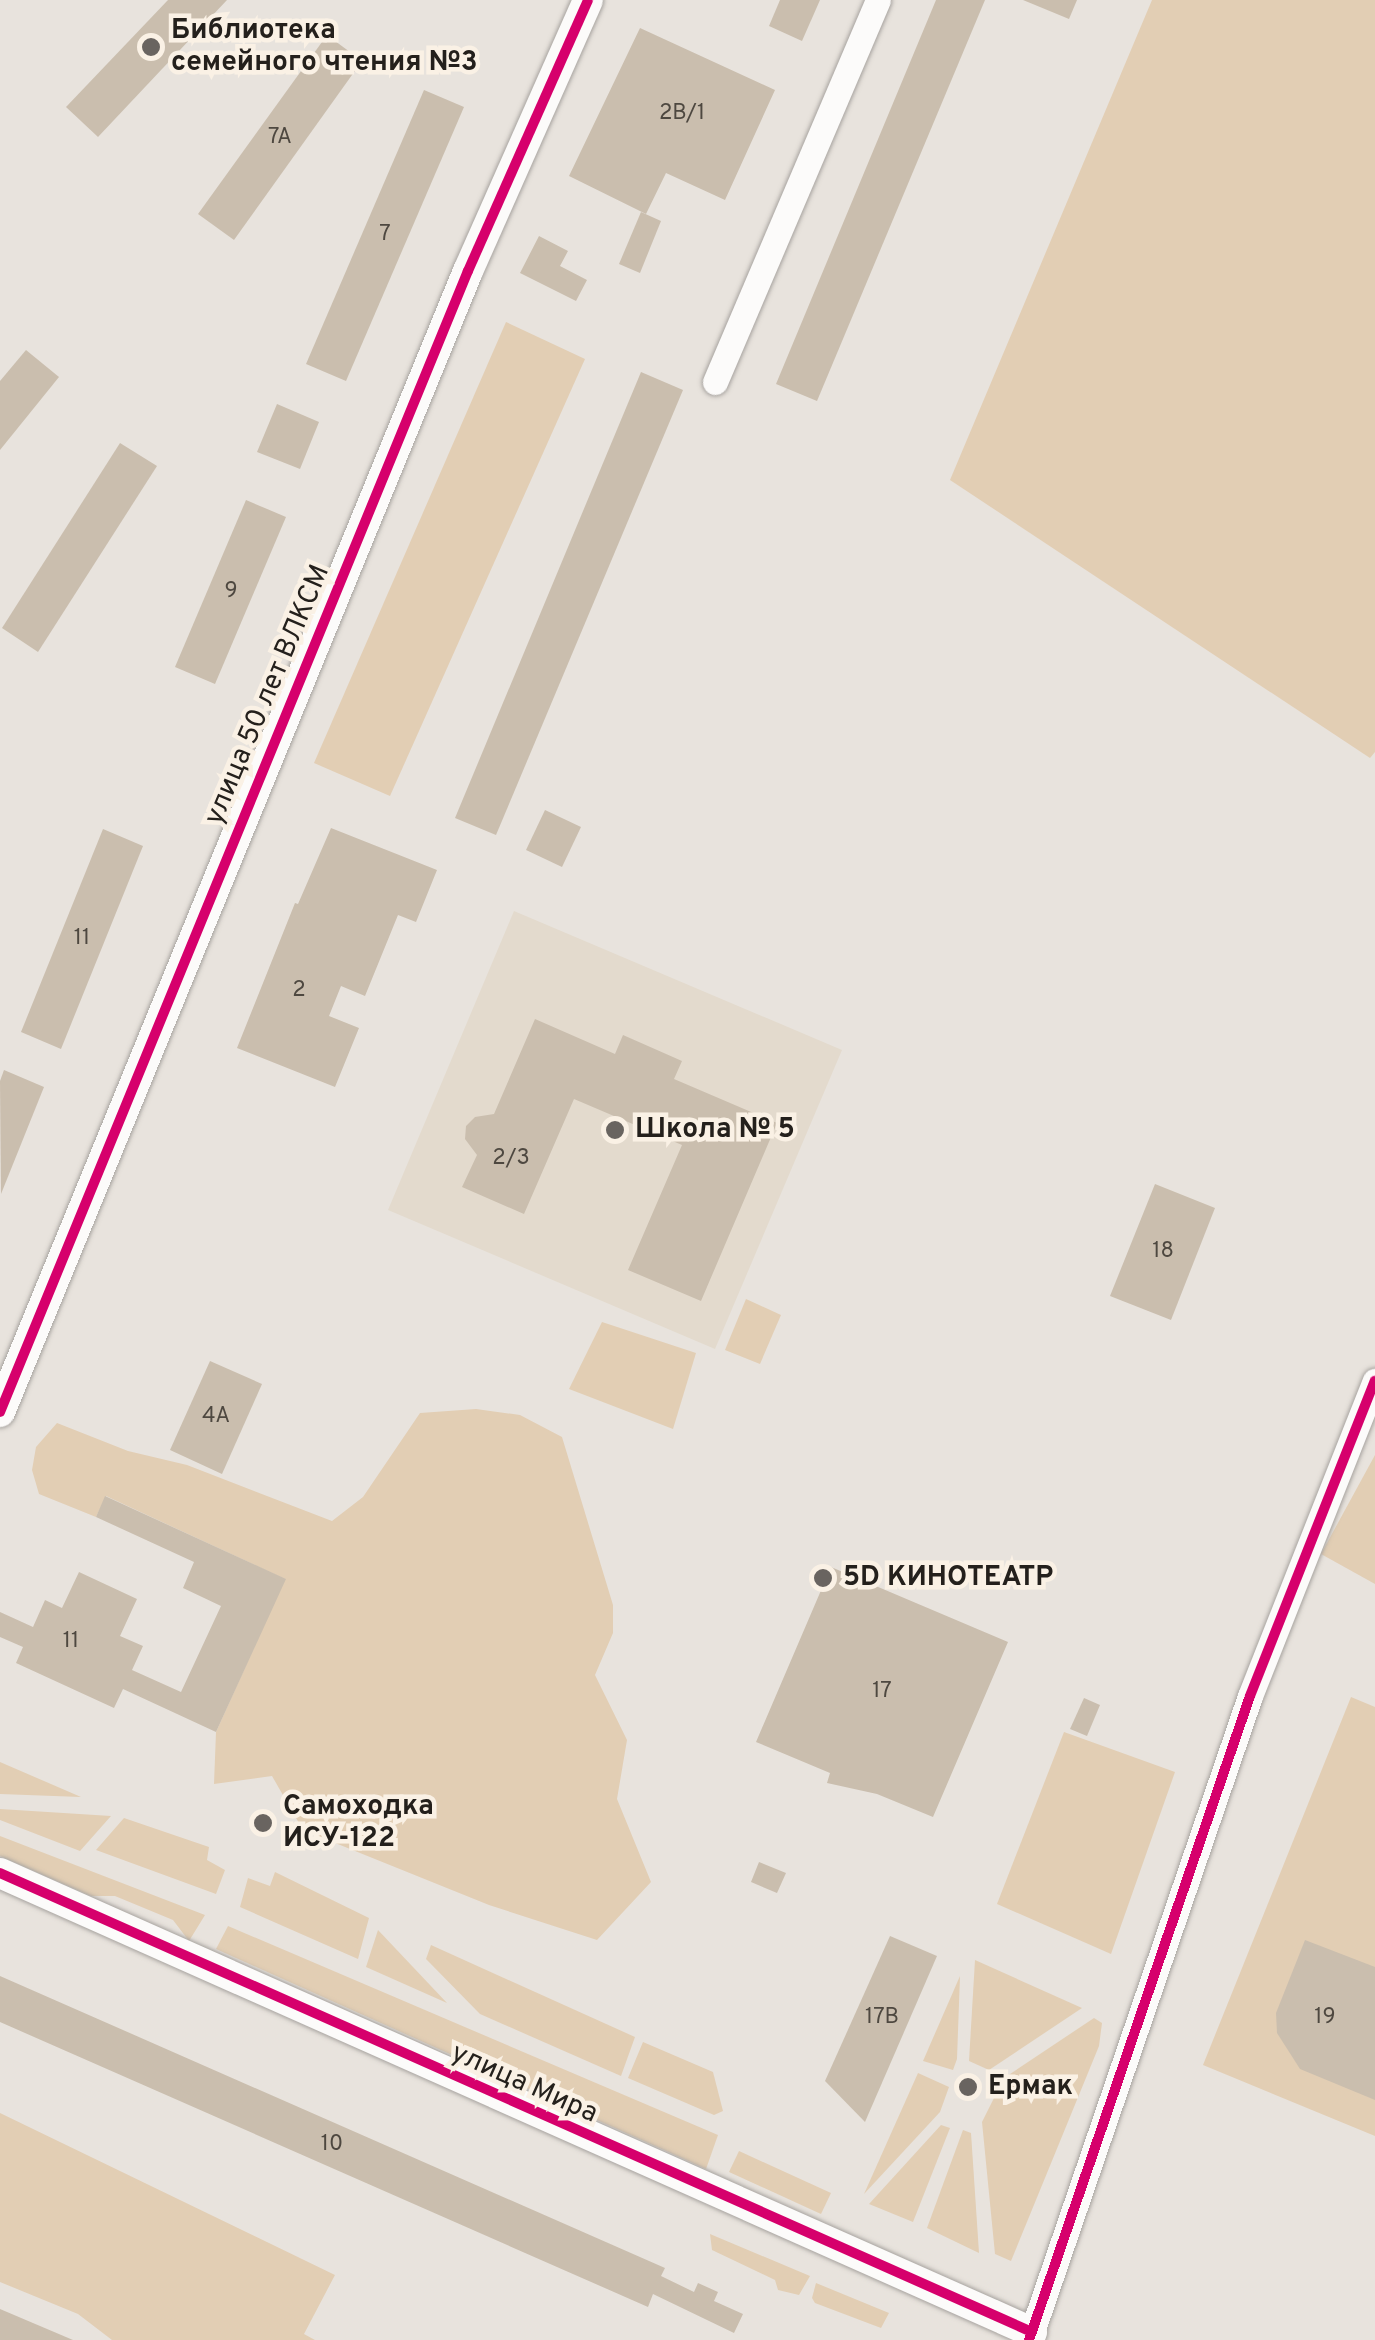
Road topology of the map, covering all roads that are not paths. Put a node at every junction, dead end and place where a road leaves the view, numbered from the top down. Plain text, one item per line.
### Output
1 (588, 0) edge
2 (878, 0) edge
3 (716, 382) dead end
4 (1375, 1381) edge
5 (0, 1412) edge
6 (0, 1873) edge
7 (1030, 2336) edge

1 - 5 street, улица 50 лет ВЛКСМ
2 - 3 street
4 - 7 street
6 - 7 street, улица Мира

